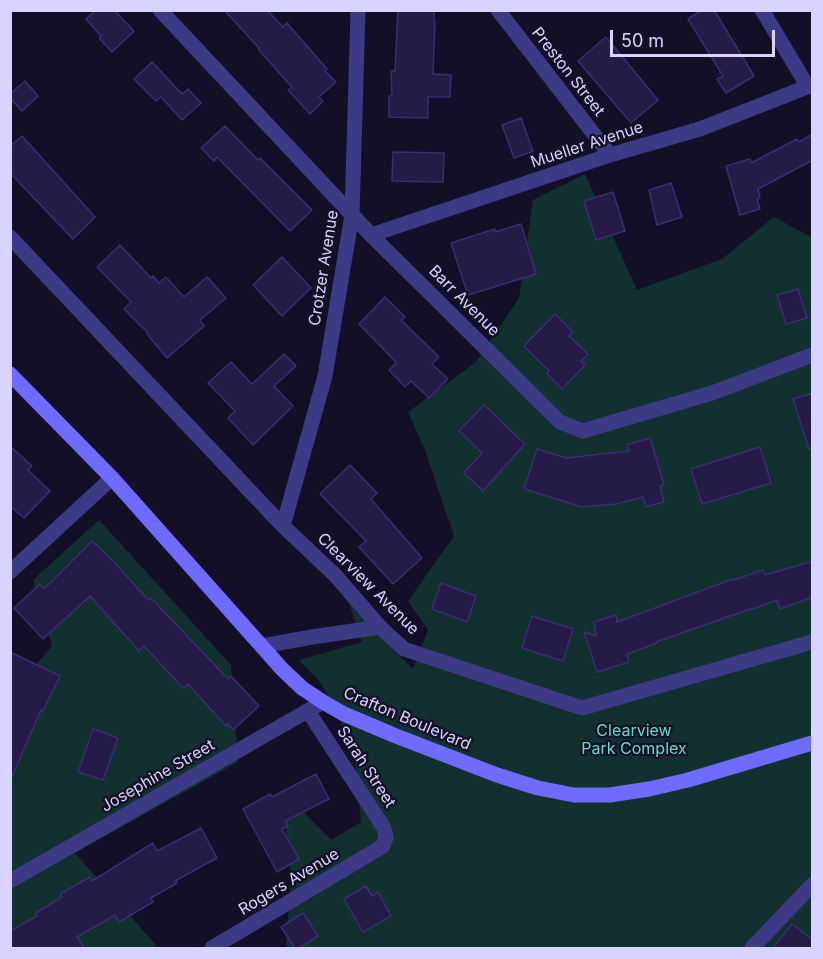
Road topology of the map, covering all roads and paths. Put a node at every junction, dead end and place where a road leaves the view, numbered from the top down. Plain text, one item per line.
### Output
1 (160, 10) edge
2 (358, 10) edge
3 (498, 10) edge
4 (762, 10) edge
5 (811, 86) edge
6 (610, 155) junction
7 (352, 215) junction
8 (371, 235) junction
9 (10, 237) edge
10 (813, 355) edge
11 (10, 374) edge
12 (112, 478) junction
13 (283, 526) junction
14 (10, 572) edge
15 (380, 627) junction
16 (813, 642) edge
17 (262, 646) junction
18 (323, 702) junction
19 (308, 711) junction
20 (813, 743) edge
21 (384, 846) joint
22 (10, 881) edge
23 (813, 885) edge
24 (212, 948) edge
25 (752, 948) edge

1 - 7 street, Barr Avenue
2 - 7 street, Crotzer Avenue
3 - 6 street, Preston Street
4 - 5 street
5 - 6 street, Mueller Avenue
6 - 8 street, Mueller Avenue
7 - 8 street, Barr Avenue
7 - 13 street, Crotzer Avenue
8 - 10 street, Barr Avenue
9 - 13 street, Clearview Avenue
11 - 12 main road, Crafton Boulevard
12 - 14 street
12 - 17 main road, Crafton Boulevard
13 - 15 street, Clearview Avenue
15 - 16 street, Clearview Avenue
15 - 17 street
17 - 18 main road, Crafton Boulevard
18 - 19 street, Josephine Street
18 - 20 main road, Crafton Boulevard
19 - 21 street, Sarah Street
19 - 22 street, Josephine Street
21 - 24 street, Rogers Avenue
23 - 25 street

